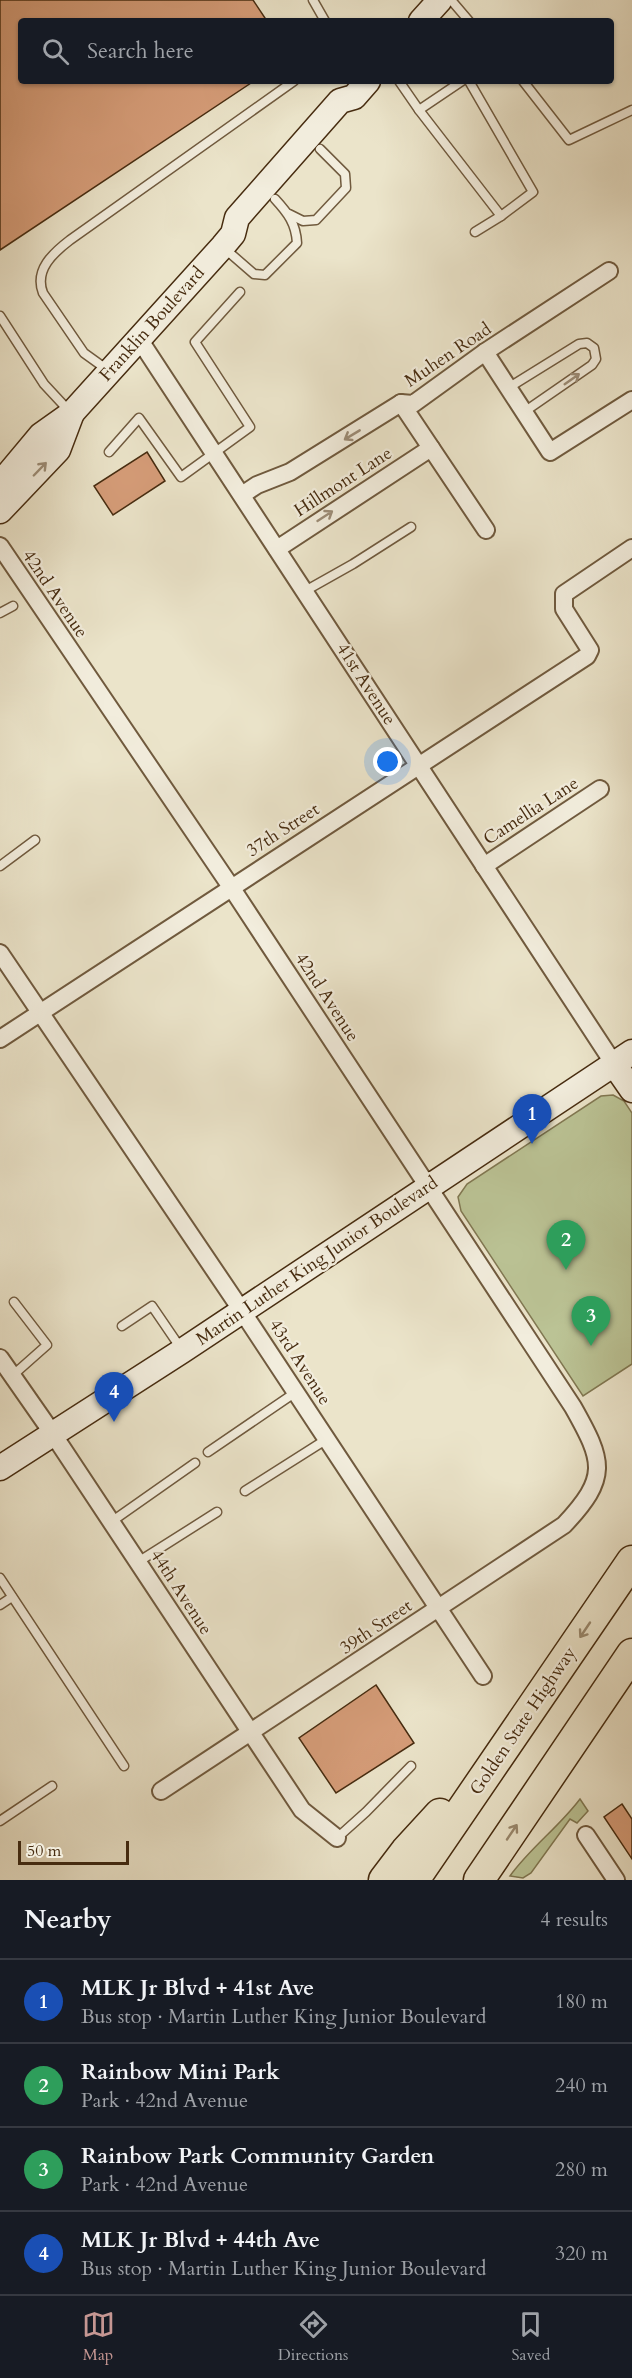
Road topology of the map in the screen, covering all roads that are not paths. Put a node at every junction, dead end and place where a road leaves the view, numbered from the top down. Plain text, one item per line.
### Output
1 (313, 0) edge
2 (440, 0) edge
3 (451, 0) edge
4 (322, 18) edge
5 (424, 18) edge
6 (466, 18) edge
7 (290, 84) edge
8 (401, 84) edge
9 (458, 84) edge
10 (471, 84) edge
11 (526, 84) edge
12 (361, 89) edge
13 (419, 110) junction
14 (632, 110) edge
15 (320, 149) junction
16 (282, 207) junction
17 (501, 216) junction
18 (475, 232) dead end
19 (228, 240) junction
20 (609, 271) dead end
21 (240, 292) dead end
22 (0, 316) edge
23 (139, 339) junction
24 (485, 352) junction
25 (110, 372) junction
26 (508, 388) junction
27 (632, 400) edge
28 (401, 403) junction
29 (524, 412) junction
30 (72, 414) junction
31 (431, 448) junction
32 (109, 452) dead end
33 (214, 455) junction
34 (0, 484) edge
35 (242, 495) junction
36 (0, 511) edge
37 (411, 527) dead end
38 (486, 530) dead end
39 (0, 546) edge
40 (632, 548) edge
41 (277, 549) junction
42 (305, 591) junction
43 (13, 606) dead end
44 (0, 613) edge
45 (418, 765) junction
46 (600, 789) dead end
47 (35, 840) dead end
48 (0, 866) edge
49 (484, 866) junction
50 (231, 887) junction
51 (0, 953) edge
52 (40, 1012) junction
53 (0, 1039) edge
54 (623, 1058) edge
55 (632, 1090) edge
56 (428, 1187) junction
57 (14, 1302) dead end
58 (242, 1311) junction
59 (122, 1326) dead end
60 (182, 1351) junction
61 (0, 1358) edge
62 (12, 1376) junction
63 (296, 1392) junction
64 (53, 1434) junction
65 (327, 1439) junction
66 (208, 1452) dead end
67 (195, 1463) dead end
68 (0, 1468) edge
69 (596, 1480) joint
70 (245, 1491) dead end
71 (217, 1512) dead end
72 (111, 1522) junction
73 (632, 1561) edge
74 (138, 1562) junction
75 (0, 1578) edge
76 (12, 1597) junction
77 (0, 1605) edge
78 (439, 1609) junction
79 (632, 1654) edge
80 (483, 1676) dead end
81 (251, 1733) junction
82 (510, 1739) junction
83 (124, 1766) dead end
84 (411, 1766) dead end
85 (52, 1786) dead end
86 (161, 1791) dead end
87 (0, 1821) edge
88 (586, 1834) dead end
89 (337, 1838) joint
90 (384, 1880) edge
91 (414, 1880) edge
92 (479, 1880) edge
93 (616, 1880) edge

1 - 4 lane
2 - 5 main road
3 - 6 lane
7 - 25 lane
8 - 13 lane
9 - 13 lane
10 - 17 lane
11 - 14 lane
12 - 15 main road, Franklin Boulevard
12 - 19 main road, Franklin Boulevard
13 - 17 lane
15 - 16 main road, Franklin Boulevard
15 - 16 lane
16 - 19 main road, Franklin Boulevard
16 - 19 lane
17 - 18 lane
19 - 23 main road, Franklin Boulevard
20 - 24 street, Muhen Road
21 - 33 lane
22 - 30 lane
23 - 25 main road, Franklin Boulevard
23 - 33 street, 41st Avenue
24 - 26 street
24 - 28 street, Muhen Road
25 - 30 main road, Franklin Boulevard
26 - 29 street
29 -> 26 lane
27 - 29 street
28 - 31 street
28 -> 35 street, Muhen Road
30 - 34 main road, Franklin Boulevard
36 -> 30 main road, Franklin Boulevard
31 - 38 street
41 -> 31 street, Hillmont Lane
32 - 33 lane
33 - 35 street, 41st Avenue
35 - 41 street, 41st Avenue
37 - 42 lane
39 - 50 street, 42nd Avenue
40 - 45 street, 37th Street
41 - 42 street, 41st Avenue
42 - 45 street, 41st Avenue
43 - 44 lane
45 - 49 street, 41st Avenue
45 - 50 street, 37th Street
46 - 49 street, Camellia Lane
47 - 48 lane
49 - 54 street, 41st Avenue
50 - 52 street, 37th Street
50 - 56 street, 42nd Avenue
51 - 52 street, 43rd Avenue
52 - 53 street, 37th Street
52 - 58 street, 43rd Avenue
54 - 55 main road, 41st Avenue
54 - 56 main road, Martin Luther King Junior Boulevard
56 - 58 main road, Martin Luther King Junior Boulevard
56 - 69 street, 42nd Avenue
57 - 62 lane
58 - 60 main road, Martin Luther King Junior Boulevard
58 - 63 street, 43rd Avenue
59 - 60 lane
60 - 64 main road, Martin Luther King Junior Boulevard
61 - 62 street, 44th Avenue
62 - 64 street, 44th Avenue
63 - 65 street, 43rd Avenue
63 - 66 lane
64 - 68 main road, Martin Luther King Junior Boulevard
64 - 72 street, 44th Avenue
65 - 70 lane
65 - 78 street, 43rd Avenue
67 - 72 lane
69 - 78 street, 39th Street
71 - 74 lane
72 - 74 street, 44th Avenue
73 -> 82 highway, Golden State Highway
74 - 81 street, 44th Avenue
75 - 76 lane
76 - 77 lane
76 - 83 lane
78 - 80 street, 43rd Avenue
78 - 81 street, 39th Street
92 -> 79 highway
81 - 86 street, 39th Street
81 - 89 street, 44th Avenue
82 - 90 highway
82 - 91 highway, Golden State Highway
84 - 89 lane
85 - 87 lane
88 - 93 street

